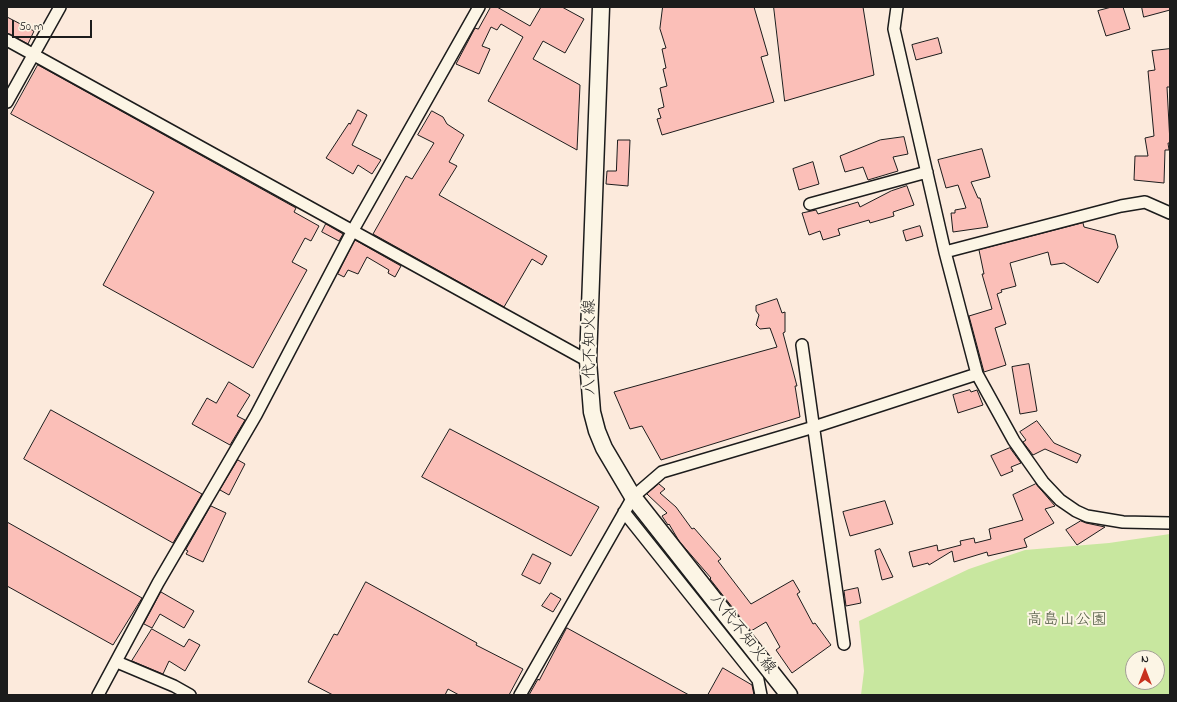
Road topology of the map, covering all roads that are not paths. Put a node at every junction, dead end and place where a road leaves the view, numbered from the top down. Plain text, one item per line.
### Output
1 (60, 7) edge
2 (480, 7) edge
3 (601, 7) edge
4 (897, 7) edge
5 (7, 40) edge
6 (34, 55) junction
7 (7, 102) edge
8 (927, 172) junction
9 (810, 204) dead end
10 (1170, 213) edge
11 (353, 230) junction
12 (945, 252) junction
13 (802, 345) dead end
14 (588, 361) junction
15 (977, 374) junction
16 (814, 427) junction
17 (633, 497) junction
18 (624, 512) junction
19 (1170, 523) edge
20 (844, 644) dead end
21 (117, 662) junction
22 (98, 695) edge
23 (190, 695) edge
24 (520, 695) edge
25 (761, 695) edge
26 (789, 695) edge

1 - 6 street
2 - 11 street
3 - 14 main road, 八代不知火線
4 - 8 street
5 - 6 street
6 - 7 street
6 - 11 street
8 - 9 street
8 - 12 street
10 - 12 street
11 - 14 street
11 - 21 street
12 - 15 street
13 - 16 street
14 - 17 main road, 八代不知火線
15 - 16 street
15 - 19 street
16 - 17 street
16 - 20 street
17 - 18 street
17 - 26 main road, 八代不知火線
18 - 24 street
18 - 25 street
21 - 22 street
21 - 23 street

